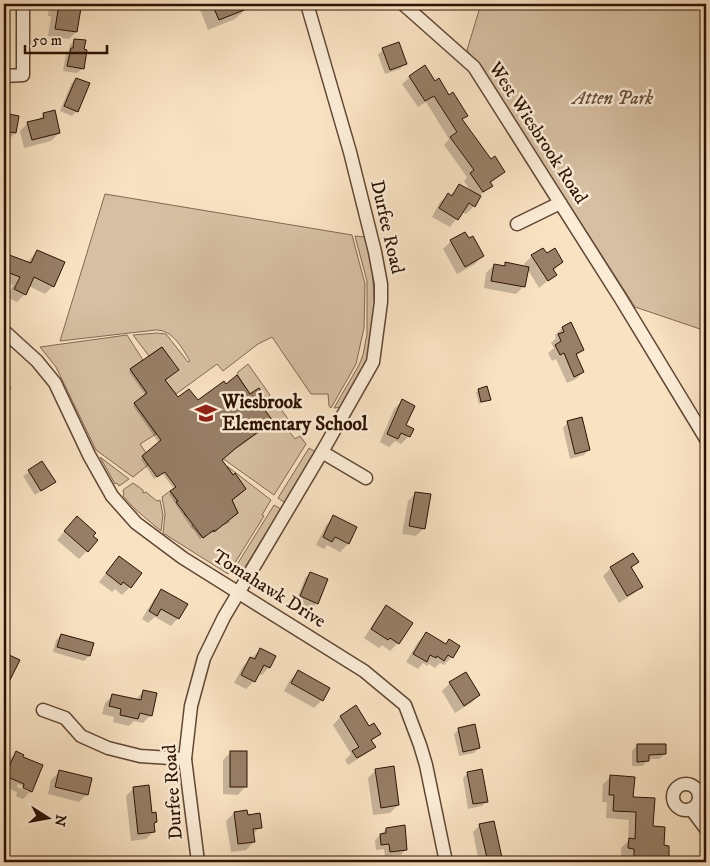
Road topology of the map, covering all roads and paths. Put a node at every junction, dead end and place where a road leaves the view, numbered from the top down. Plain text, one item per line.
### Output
1 (22, 4) edge
2 (307, 4) edge
3 (403, 4) edge
4 (4, 76) edge
5 (560, 203) junction
6 (516, 224) dead end
7 (4, 330) edge
8 (706, 439) edge
9 (322, 452) junction
10 (366, 478) dead end
11 (240, 592) junction
12 (43, 710) dead end
13 (185, 759) junction
14 (691, 809) dead end
15 (706, 830) edge
16 (198, 862) edge
17 (446, 862) edge

1 - 4 street
2 - 9 street, Durfee Road
3 - 5 street, West Wiesbrook Road
5 - 6 street
5 - 8 street, West Wiesbrook Road
7 - 11 street, Tomahawk Drive
9 - 10 street
9 - 11 street, Durfee Road
11 - 13 street, Durfee Road
11 - 17 street, Tomahawk Drive
12 - 13 street
13 - 16 street, Durfee Road
14 - 15 street

